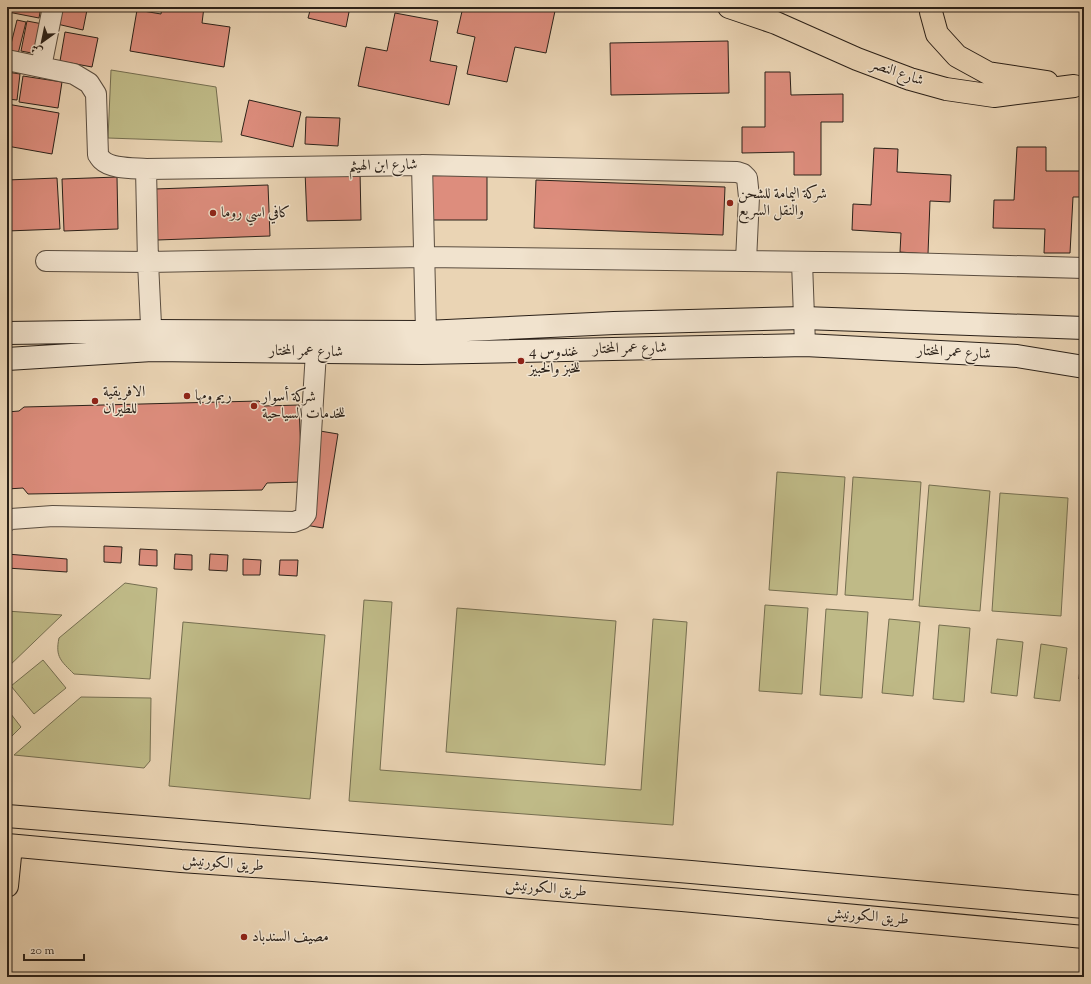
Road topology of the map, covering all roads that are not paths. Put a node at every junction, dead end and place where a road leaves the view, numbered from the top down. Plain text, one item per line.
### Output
1 (53, 7) edge
2 (729, 7) edge
3 (932, 7) edge
4 (7, 60) edge
5 (41, 67) junction
6 (1079, 86) edge
7 (422, 165) junction
8 (146, 169) junction
9 (424, 257) junction
10 (46, 261) dead end
11 (746, 261) junction
12 (148, 262) junction
13 (802, 262) junction
14 (1084, 268) edge
15 (804, 318) junction
16 (1084, 328) edge
17 (426, 332) junction
18 (7, 333) edge
19 (152, 341) junction
20 (805, 345) junction
21 (316, 352) junction
22 (7, 359) edge
23 (1084, 367) edge
24 (7, 521) edge
25 (7, 816) edge
26 (9, 845) edge
27 (7, 886) edge
28 (1084, 907) edge
29 (1084, 937) edge

1 - 5 street
2 - 6 highway, شارع النصر
3 - 6 highway
4 - 5 street, شارع ابن الهيثم
5 - 8 street, شارع ابن الهيثم
7 - 8 street, شارع ابن الهيثم
7 - 9 street
7 - 11 street, شارع ابن الهيثم
8 - 12 street
9 - 11 street
9 - 12 street
9 - 17 street
10 - 12 street
11 - 13 street
12 - 19 street
13 - 14 street
13 - 15 street
15 - 16 main road, شارع عمر المختار
15 - 17 main road, شارع عمر المختار
15 - 20 street
17 - 19 main road, شارع عمر المختار
18 - 19 main road, شارع عمر المختار
19 - 21 main road, شارع عمر المختار
19 - 22 main road, شارع عمر المختار
20 - 21 main road, شارع عمر المختار
20 - 23 main road, شارع عمر المختار
21 - 24 street
25 - 28 highway, طريق الكورنيش
26 - 27 highway
26 - 29 highway, طريق الكورنيش

